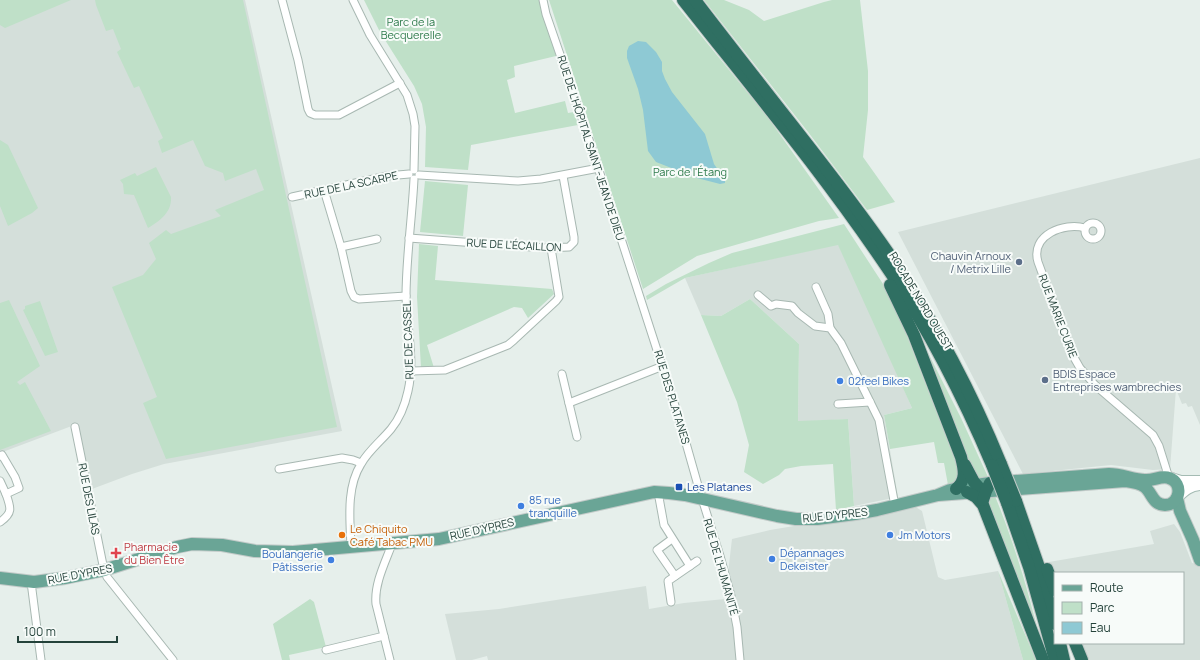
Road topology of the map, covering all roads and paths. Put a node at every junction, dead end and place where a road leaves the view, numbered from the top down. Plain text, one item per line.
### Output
1 (282, 0) edge
2 (352, 0) edge
3 (543, 0) edge
4 (683, 0) edge
5 (694, 0) edge
6 (400, 83) junction
7 (599, 168) junction
8 (414, 174) junction
9 (562, 176) junction
10 (324, 190) junction
11 (292, 197) dead end
12 (848, 205) junction
13 (1085, 228) dead end
14 (866, 232) junction
15 (409, 238) junction
16 (377, 239) dead end
17 (341, 247) junction
18 (551, 248) junction
19 (816, 287) dead end
20 (758, 295) dead end
21 (406, 296) junction
22 (640, 296) joint
23 (830, 328) junction
24 (663, 366) junction
25 (411, 371) junction
26 (562, 374) dead end
27 (870, 402) junction
28 (569, 403) junction
29 (838, 404) dead end
30 (75, 427) dead end
31 (577, 437) dead end
32 (0, 456) edge
33 (961, 457) junction
34 (361, 463) junction
35 (279, 470) dead end
36 (1165, 478) junction
37 (0, 481) edge
38 (1200, 481) edge
39 (1200, 486) edge
40 (976, 489) junction
41 (658, 492) junction
42 (6, 494) junction
43 (1152, 496) junction
44 (1178, 497) junction
45 (702, 499) junction
46 (1011, 502) junction
47 (1161, 504) junction
48 (983, 505) junction
49 (895, 506) junction
50 (1022, 518) junction
51 (0, 522) edge
52 (1188, 529) junction
53 (672, 539) junction
54 (392, 544) junction
55 (351, 547) junction
56 (1200, 560) edge
57 (697, 561) dead end
58 (690, 566) junction
59 (104, 570) junction
60 (675, 576) junction
61 (0, 578) edge
62 (31, 582) junction
63 (1054, 587) edge
64 (671, 602) dead end
65 (1054, 621) edge
66 (384, 636) junction
67 (1060, 644) edge
68 (1075, 644) edge
69 (326, 650) dead end
70 (42, 660) edge
71 (173, 660) edge
72 (390, 660) edge
73 (740, 660) edge
74 (1043, 660) edge
75 (1055, 660) edge
76 (1064, 660) edge
77 (1082, 660) edge

1 - 6 street
2 - 6 street, RUE DE CASSEL
3 - 7 street, RUE DE L'HÔPITAL SAINT-JEAN DE DIEU
4 - 12 highway, ROCADE NORD OUEST
5 - 12 highway, ROCADE NORD OUEST
6 - 8 street, RUE DE CASSEL
7 - 9 street, RUE DE LA SCARPE
7 - 22 street, RUE DE L'HÔPITAL SAINT-JEAN DE DIEU
8 - 9 street, RUE DE LA SCARPE
8 - 10 street, RUE DE LA SCARPE
8 - 15 street, RUE DE CASSEL
9 - 18 street, RUE DE L'ÉCAILLON
10 - 11 street, RUE DE LA SCARPE
10 - 17 street
12 - 14 highway, ROCADE NORD OUEST
13 - 36 street, RUE MARIE CURIE
14 - 33 highway
14 - 46 highway, ROCADE NORD OUEST, bridge
15 - 18 street, RUE DE L'ÉCAILLON
15 - 21 street, RUE DE CASSEL
16 - 17 street
17 - 21 street
18 - 25 street
19 - 23 street
20 - 23 street
21 - 25 street, RUE DE CASSEL
22 - 24 street, RUE DES PLATANES
23 - 27 street
24 - 28 street
24 - 45 street, RUE DES PLATANES
25 - 34 street, RUE DE CASSEL
26 - 28 street
27 - 29 street
27 - 49 street
28 - 31 street
30 - 59 street, RUE DES LILAS
32 - 42 street
33 - 40 highway
33 - 40 highway
34 - 35 street
34 - 55 street, RUE DE CASSEL
36 - 38 main road, RUE D'YPRES
36 - 40 main road, RUE D'YPRES
36 - 43 main road
36 - 44 main road
37 - 42 street
39 - 44 main road
40 - 43 main road, RUE D'YPRES
40 - 48 highway
40 - 48 highway
40 - 49 main road, RUE D'YPRES
41 - 45 main road, RUE D'YPRES
41 - 53 street
41 - 54 main road, RUE D'YPRES
42 - 51 street
43 - 47 main road
44 - 47 main road
44 - 52 main road
45 - 49 main road, RUE D'YPRES
45 - 73 street, RUE DE L'HUMANITÉ
46 - 50 highway, ROCADE NORD OUEST
46 - 75 highway, ROCADE NORD OUEST
47 - 52 main road
48 - 74 highway
50 - 63 highway
50 - 65 highway, ROCADE NORD OUEST
52 - 56 main road
53 - 58 street
53 - 60 street
54 - 55 main road, RUE D'YPRES
54 - 66 street
55 - 59 main road, RUE D'YPRES
57 - 58 street
58 - 60 street
59 - 62 main road, RUE D'YPRES
59 - 71 street
60 - 64 street
61 - 62 main road, RUE D'YPRES
62 - 70 street
66 - 69 street
66 - 72 street
67 - 76 highway
68 - 77 highway

